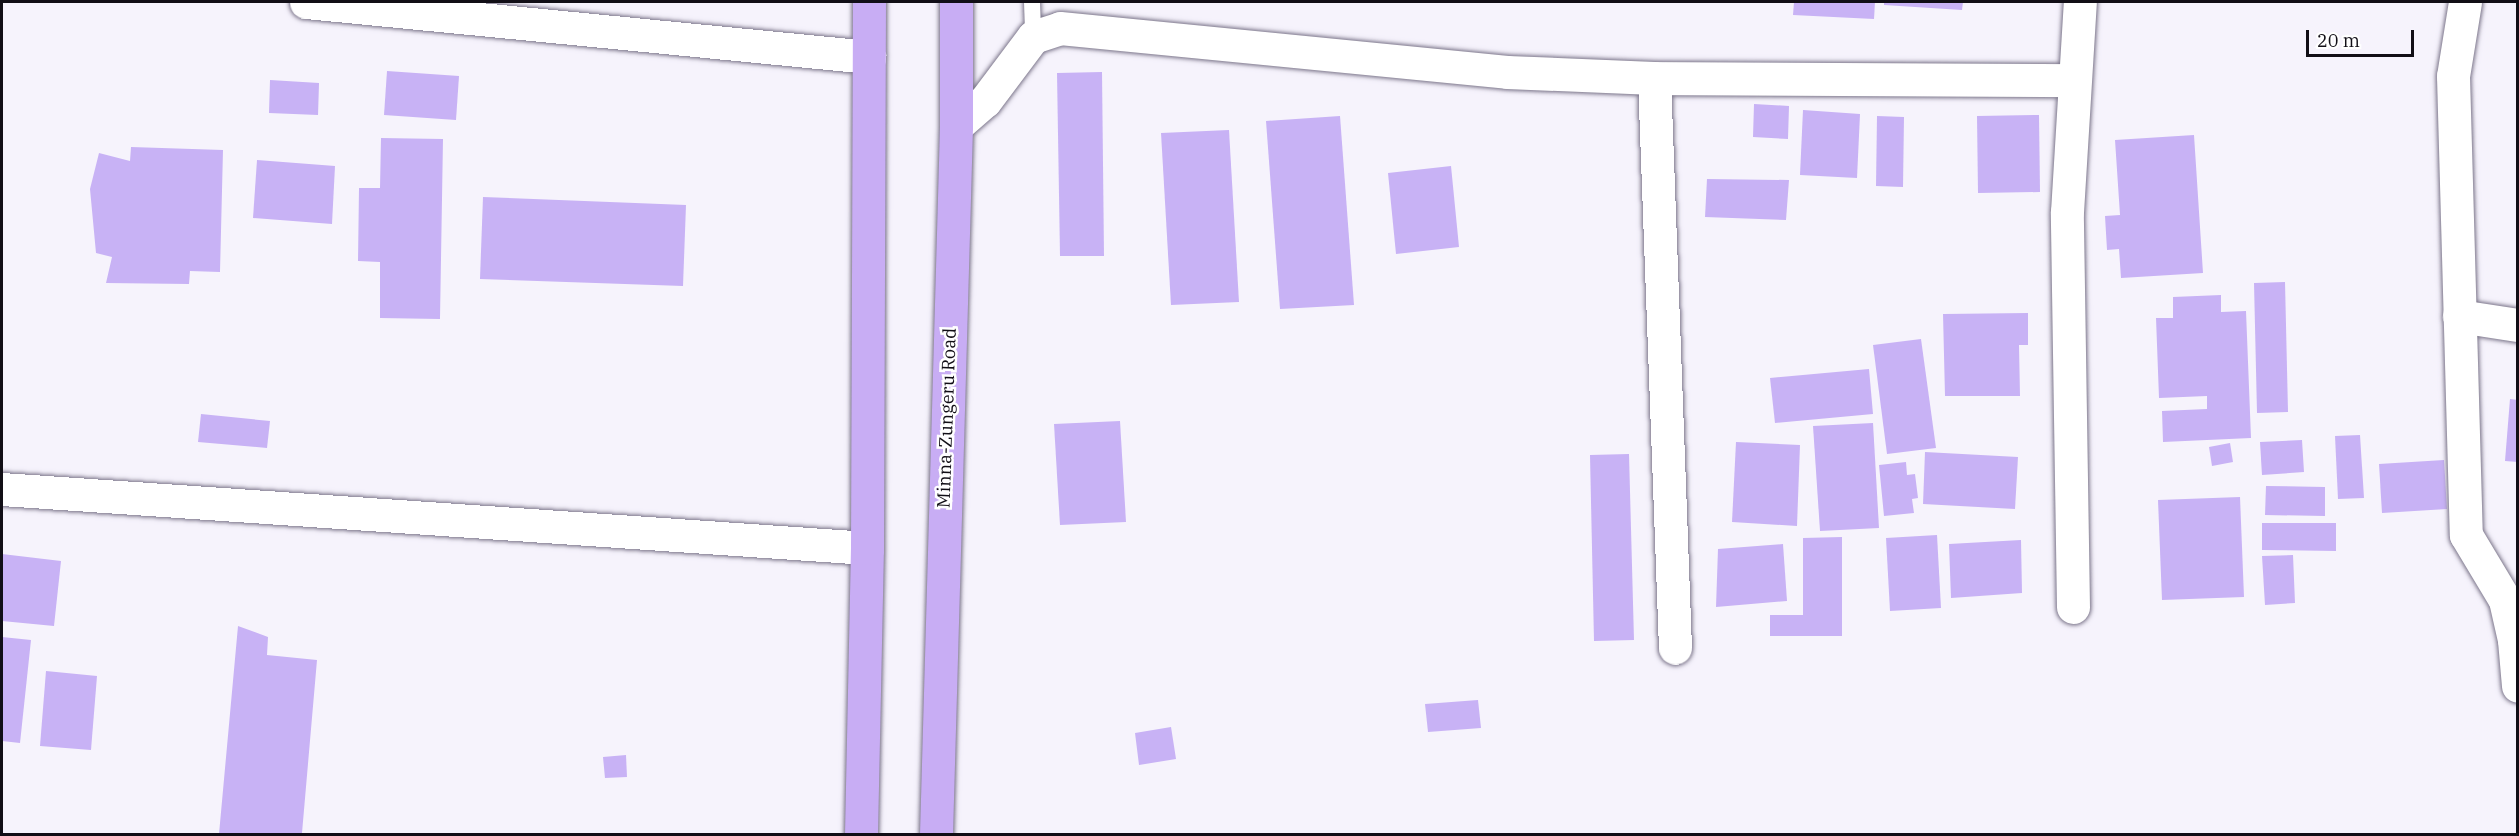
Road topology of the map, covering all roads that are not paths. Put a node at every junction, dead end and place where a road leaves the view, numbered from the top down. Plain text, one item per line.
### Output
1 (306, 2) edge
2 (869, 2) edge
3 (956, 2) edge
4 (1032, 2) edge
5 (2080, 2) edge
6 (2465, 2) edge
7 (1033, 37) junction
8 (869, 57) junction
9 (1654, 78) junction
10 (2073, 80) junction
11 (956, 126) junction
12 (2459, 316) junction
13 (2517, 325) edge
14 (2, 489) edge
15 (867, 548) junction
16 (2073, 607) dead end
17 (1675, 648) dead end
18 (2517, 686) edge
19 (861, 834) edge
20 (936, 834) edge

1 - 8 street
2 - 8 main road
3 - 11 main road, Minna-Zungeru Road
4 - 7 lane
5 - 10 street
6 - 12 street
7 - 9 street
7 - 11 street
8 - 15 main road
9 - 10 street
9 - 17 street
10 - 16 street
11 - 20 main road, Minna-Zungeru Road
12 - 13 street
12 - 18 street
14 - 15 street
15 - 19 main road

